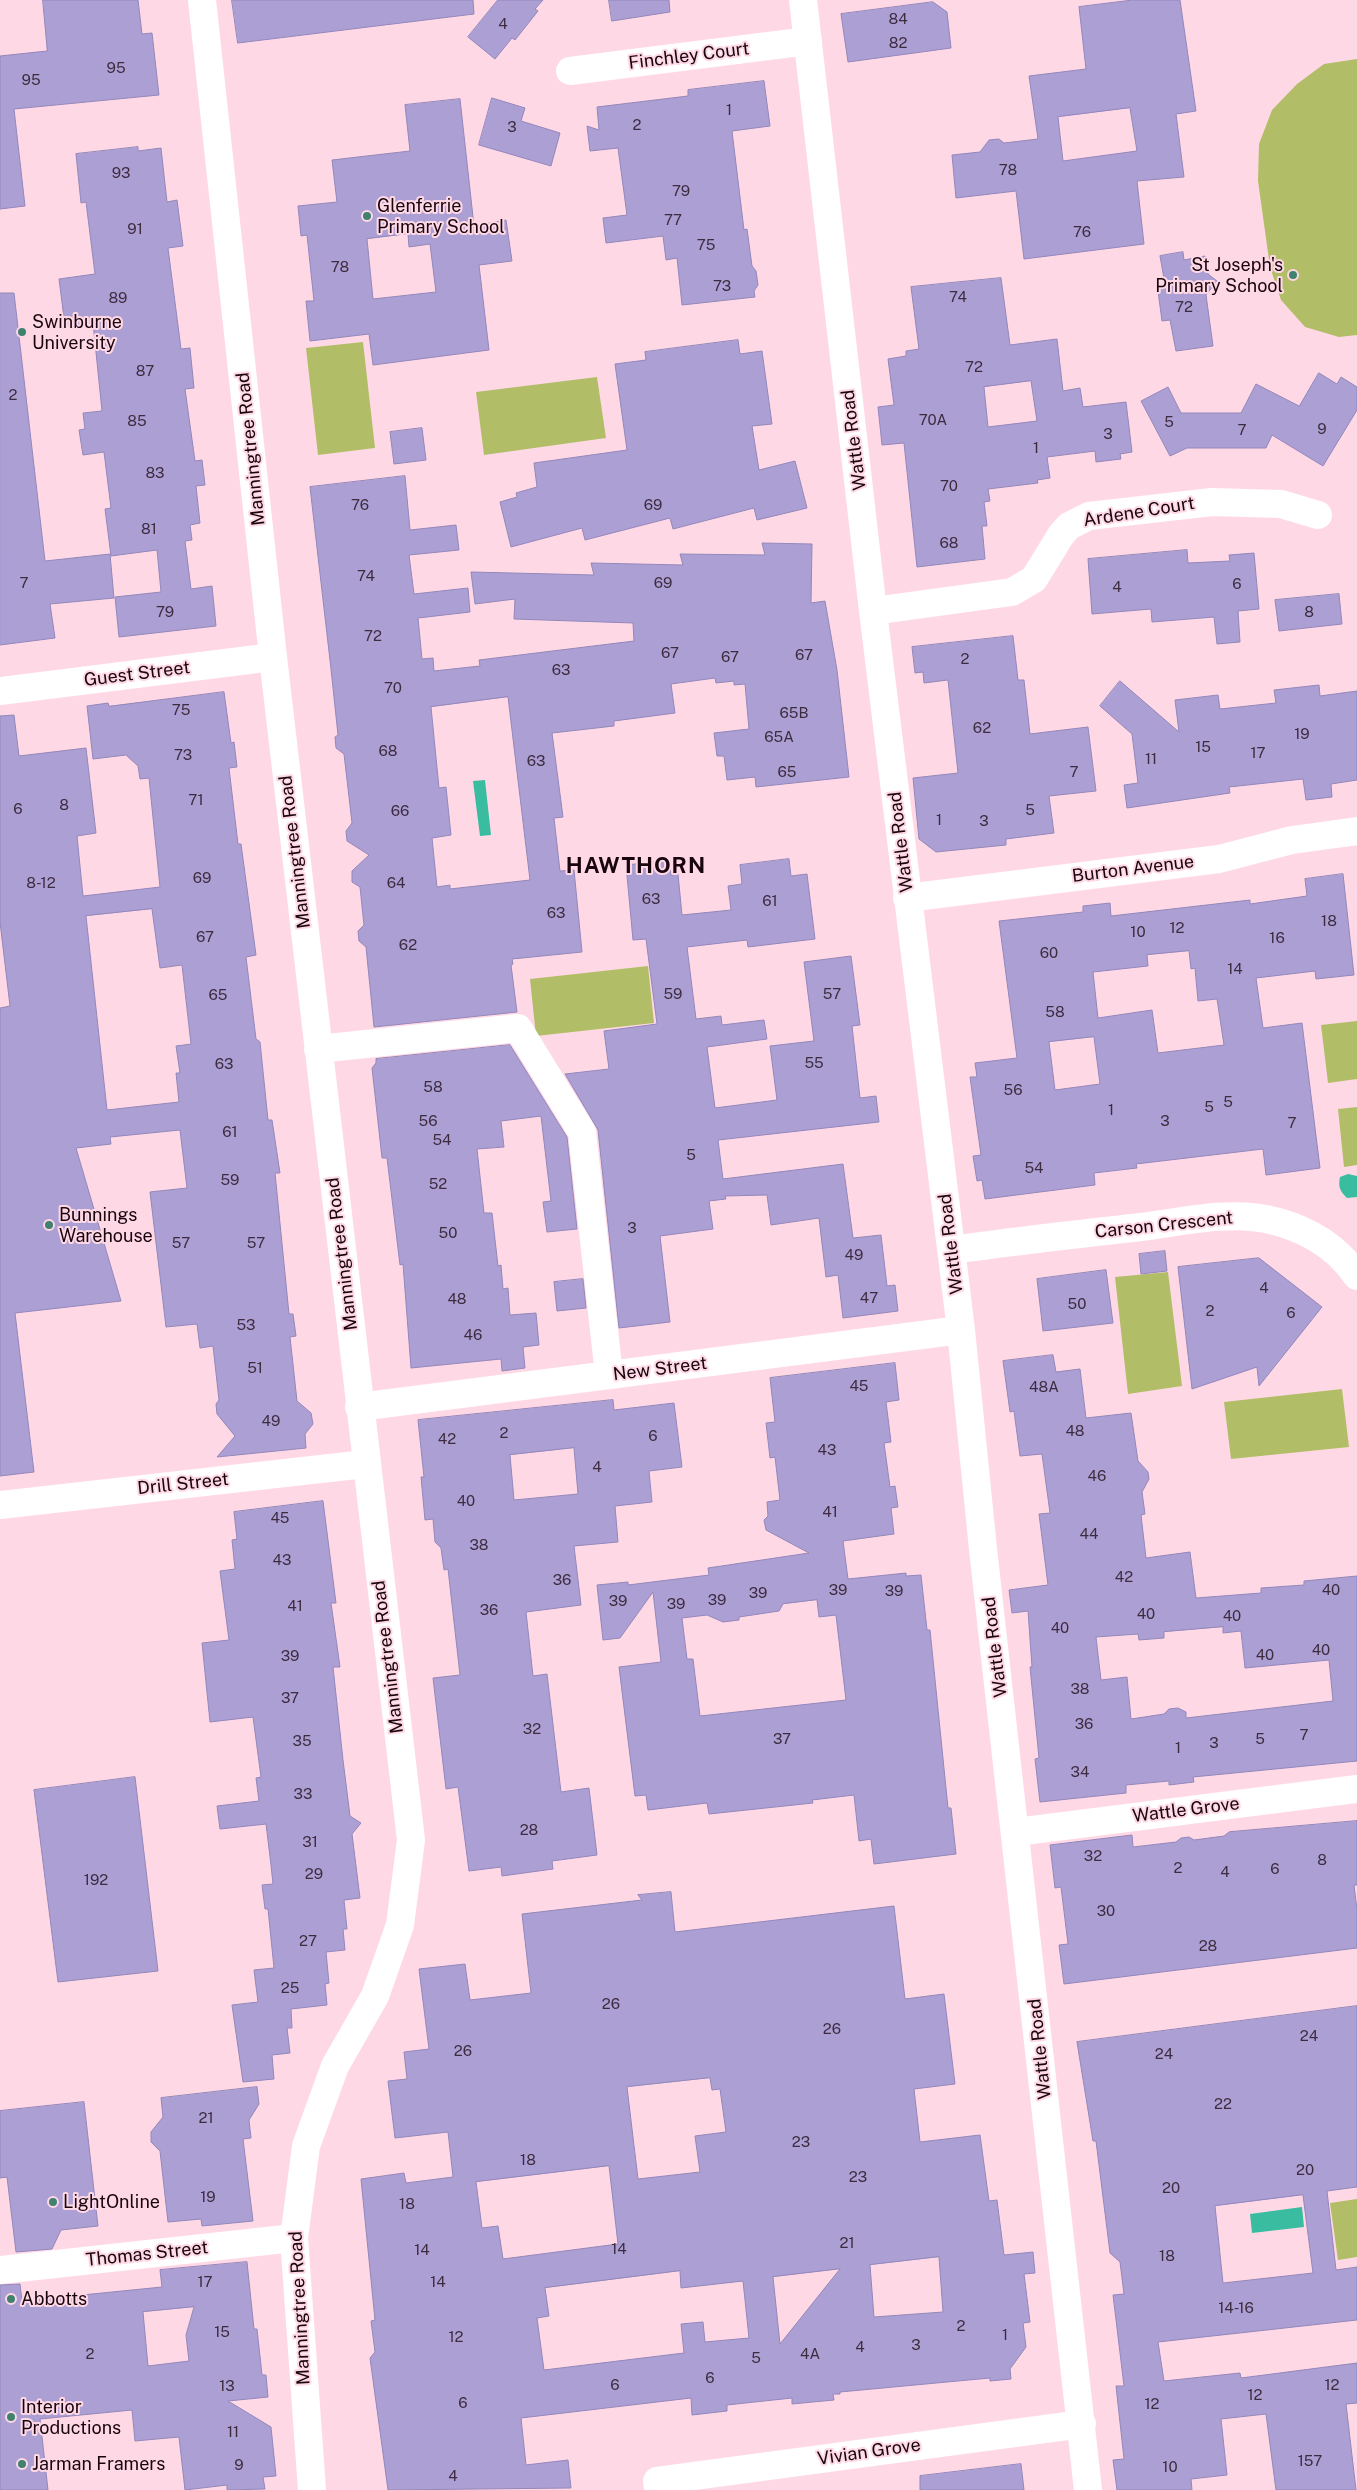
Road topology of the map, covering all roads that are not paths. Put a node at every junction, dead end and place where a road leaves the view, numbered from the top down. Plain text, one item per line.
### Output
1 (202, 0) edge
2 (803, 0) edge
3 (808, 41) junction
4 (570, 70) dead end
5 (1318, 516) dead end
6 (873, 611) junction
7 (273, 657) junction
8 (0, 691) edge
9 (1357, 831) edge
10 (908, 898) junction
11 (318, 1049) junction
12 (952, 1250) junction
13 (1357, 1276) edge
14 (961, 1330) junction
15 (609, 1375) junction
16 (359, 1407) junction
17 (365, 1464) junction
18 (0, 1504) edge
19 (1357, 1789) edge
20 (1016, 1832) junction
21 (294, 2238) junction
22 (0, 2270) edge
23 (1082, 2424) junction
24 (657, 2486) edge
25 (312, 2490) edge
26 (1088, 2490) edge

1 - 7 street, Manningtree Road
2 - 3 street, Wattle Road
3 - 4 street, Finchley Court
3 - 6 street, Wattle Road
5 - 6 street, Ardene Court
6 - 10 street, Wattle Road
7 - 8 street, Guest Street
7 - 11 street, Manningtree Road
9 - 10 street, Burton Avenue
10 - 12 street, Wattle Road
11 - 15 street
11 - 16 street, Manningtree Road
12 - 13 street, Carson Crescent
12 - 14 street, Wattle Road
14 - 15 street, New Street
14 - 20 street, Wattle Road
15 - 16 street, New Street
16 - 17 street, Manningtree Road
17 - 18 street, Drill Street
17 - 21 street, Manningtree Road
19 - 20 street, Wattle Grove
20 - 23 street, Wattle Road
21 - 22 street, Thomas Street
21 - 25 street, Manningtree Road
23 - 24 street, Vivian Grove
23 - 26 street, Wattle Road

